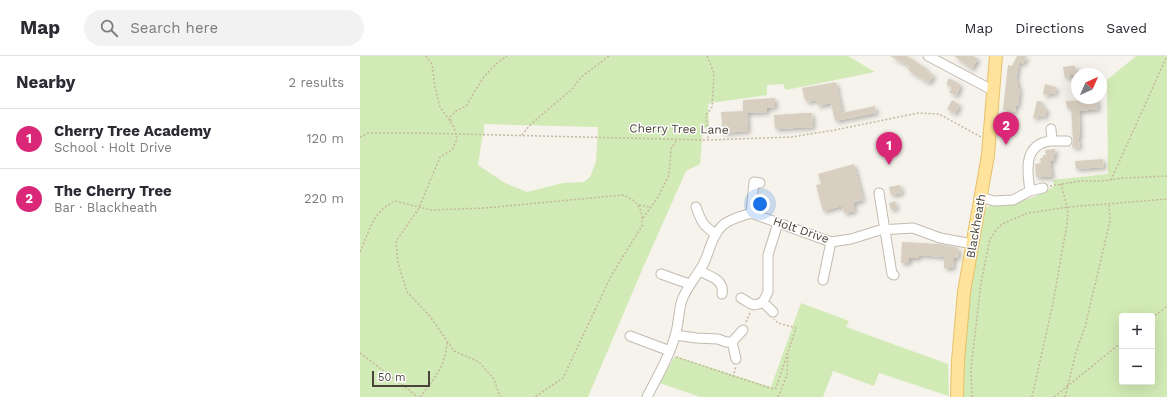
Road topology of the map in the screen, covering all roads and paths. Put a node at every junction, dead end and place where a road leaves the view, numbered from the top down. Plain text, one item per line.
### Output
1 (426, 56) edge
2 (507, 56) edge
3 (609, 56) edge
4 (707, 56) edge
5 (928, 56) edge
6 (996, 56) edge
7 (1166, 56) edge
8 (994, 91) junction
9 (451, 123) junction
10 (1051, 129) dead end
11 (456, 134) junction
12 (522, 135) junction
13 (360, 137) edge
14 (677, 139) junction
15 (708, 140) junction
16 (1052, 141) junction
17 (1067, 141) dead end
18 (990, 142) junction
19 (1167, 176) edge
20 (1111, 180) junction
21 (760, 183) dead end
22 (1061, 184) junction
23 (1043, 188) joint
24 (1030, 191) junction
25 (879, 193) dead end
26 (981, 197) junction
27 (1167, 199) edge
28 (1108, 204) junction
29 (638, 205) junction
30 (420, 206) junction
31 (650, 207) junction
32 (696, 207) dead end
33 (1068, 207) junction
34 (751, 213) junction
35 (642, 218) junction
36 (778, 223) junction
37 (885, 230) junction
38 (716, 234) junction
39 (831, 242) junction
40 (972, 244) junction
41 (360, 252) edge
42 (699, 271) junction
43 (661, 274) dead end
44 (891, 274) dead end
45 (823, 280) dead end
46 (689, 284) junction
47 (722, 294) dead end
48 (741, 298) dead end
49 (763, 302) junction
50 (750, 305) junction
51 (1167, 306) edge
52 (773, 312) joint
53 (1155, 316) edge
54 (743, 330) joint
55 (676, 335) junction
56 (630, 336) dead end
57 (447, 342) junction
58 (732, 342) junction
59 (1119, 344) edge
60 (360, 353) edge
61 (669, 353) junction
62 (788, 353) junction
63 (736, 359) dead end
64 (1067, 386) junction
65 (419, 397) edge
66 (500, 397) edge
67 (535, 397) edge
68 (647, 397) edge
69 (778, 397) edge
70 (957, 397) edge
71 (972, 397) edge
72 (1032, 397) edge
73 (1054, 397) edge
74 (1065, 397) edge

1 - 9 path
2 - 9 path
3 - 12 path
4 - 15 path
5 - 8 street
6 - 8 main road, Blackheath
7 - 20 path
8 - 18 main road, Blackheath
9 - 11 path
10 - 16 street
11 - 12 path, Cherry Tree Lane
11 - 13 path, Cherry Tree Lane
11 - 30 path
12 - 14 path, Cherry Tree Lane
14 - 15 path, Cherry Tree Lane
14 - 31 path
15 - 18 path, Cherry Tree Lane
16 - 17 street
16 - 24 street
18 - 26 main road, Blackheath
19 - 20 path
20 - 22 path
21 - 34 street
22 - 23 path
22 - 33 path
23 - 24 street
24 - 26 street
25 - 37 street
26 - 40 main road, Blackheath
27 - 28 path
28 - 33 path
28 - 64 path
29 - 30 path
29 - 31 path
29 - 35 path
30 - 41 path
30 - 57 path
31 - 35 path
32 - 38 street
33 - 71 path
33 - 72 path
34 - 36 street, Holt Drive
34 - 38 street
35 - 67 path
36 - 39 street, Holt Drive
36 - 49 street
37 - 39 street, Holt Drive
37 - 40 street, Holt Drive
37 - 44 street
38 - 42 street
39 - 45 street
40 - 70 main road, Blackheath
42 - 46 street
42 - 47 street
43 - 46 street
46 - 55 street
48 - 50 street
49 - 50 street
49 - 52 street
50 - 54 path
51 - 53 path
52 - 62 path
54 - 58 street
55 - 58 street
55 - 61 street
56 - 61 street
57 - 65 path
57 - 66 path
58 - 63 street
59 - 64 path
60 - 65 path
61 - 62 path
61 - 68 street
62 - 69 path
64 - 73 path
64 - 74 path

